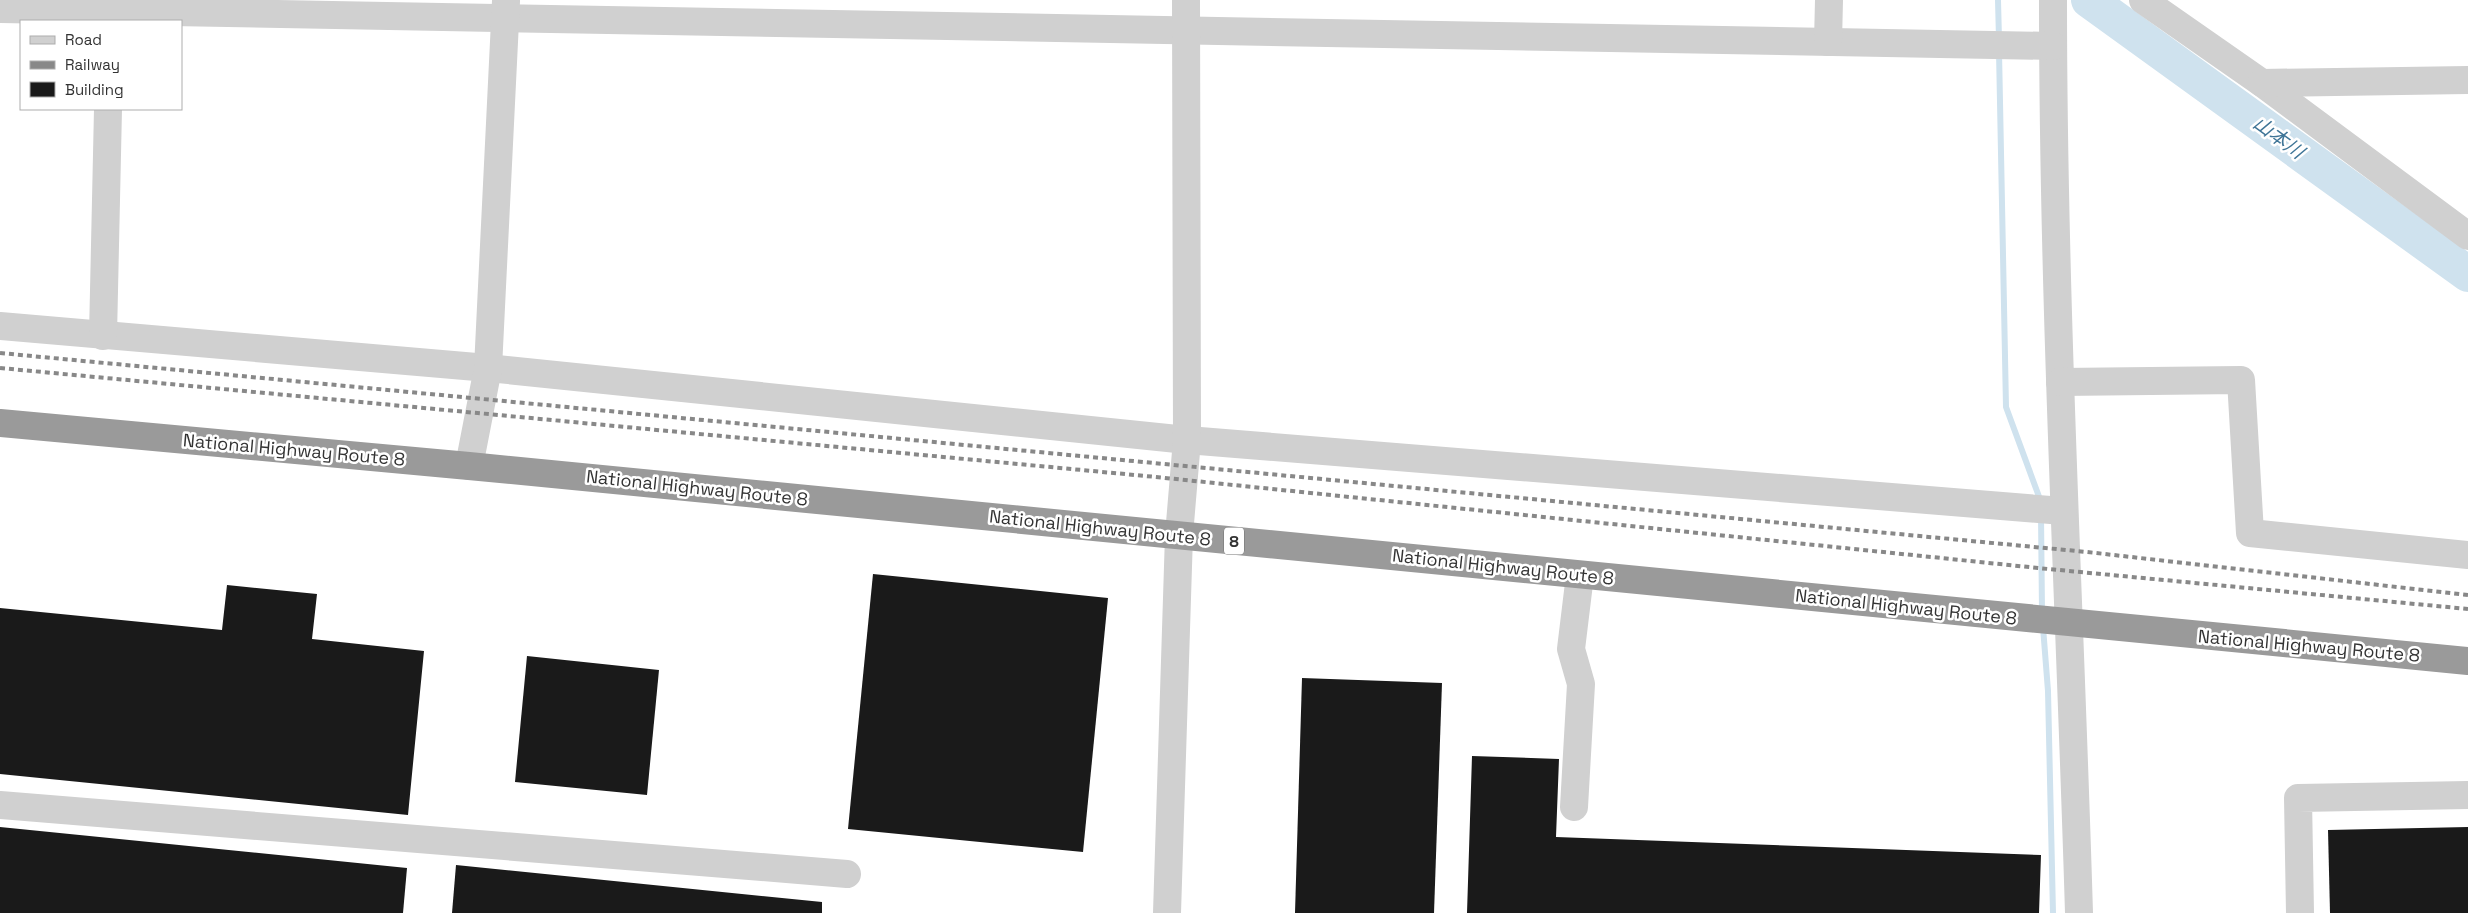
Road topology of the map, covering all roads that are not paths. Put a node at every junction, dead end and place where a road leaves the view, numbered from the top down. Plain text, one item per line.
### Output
1 (1186, 0) edge
2 (1829, 0) edge
3 (2053, 0) edge
4 (2143, 0) edge
5 (0, 9) edge
6 (506, 9) edge
7 (110, 16) edge
8 (1186, 31) junction
9 (1828, 42) junction
10 (2053, 46) junction
11 (2468, 80) edge
12 (2262, 83) junction
13 (108, 110) edge
14 (2468, 236) edge
15 (0, 326) edge
16 (102, 336) junction
17 (488, 368) junction
18 (2060, 382) junction
19 (0, 423) edge
20 (1187, 440) junction
21 (469, 466) junction
22 (2063, 511) junction
23 (1179, 535) junction
24 (2468, 554) edge
25 (1580, 575) junction
26 (2070, 623) junction
27 (2468, 661) edge
28 (2468, 795) edge
29 (0, 805) edge
30 (1574, 807) dead end
31 (847, 874) dead end
32 (1167, 913) edge
33 (2079, 913) edge
34 (2300, 913) edge

1 - 8 street
2 - 9 street
3 - 10 street
4 - 12 street
5 - 7 street
6 - 7 street
6 - 8 street
6 - 17 street
8 - 9 street
8 - 20 street
9 - 10 street
10 - 18 street
11 - 12 street
12 - 14 street
13 - 16 street
15 - 16 street
16 - 17 street
17 - 20 street
17 - 21 street
18 - 22 street
18 - 24 street
19 - 21 highway, National Highway Route 8 / 8
20 - 22 street
20 - 23 street
21 - 23 highway, National Highway Route 8 / 8
22 - 26 street
23 - 25 highway, National Highway Route 8 / 8
23 - 32 street
25 - 26 highway, National Highway Route 8 / 8
25 - 30 street
26 - 27 highway, National Highway Route 8 / 8
26 - 33 street
28 - 34 street
29 - 31 street

